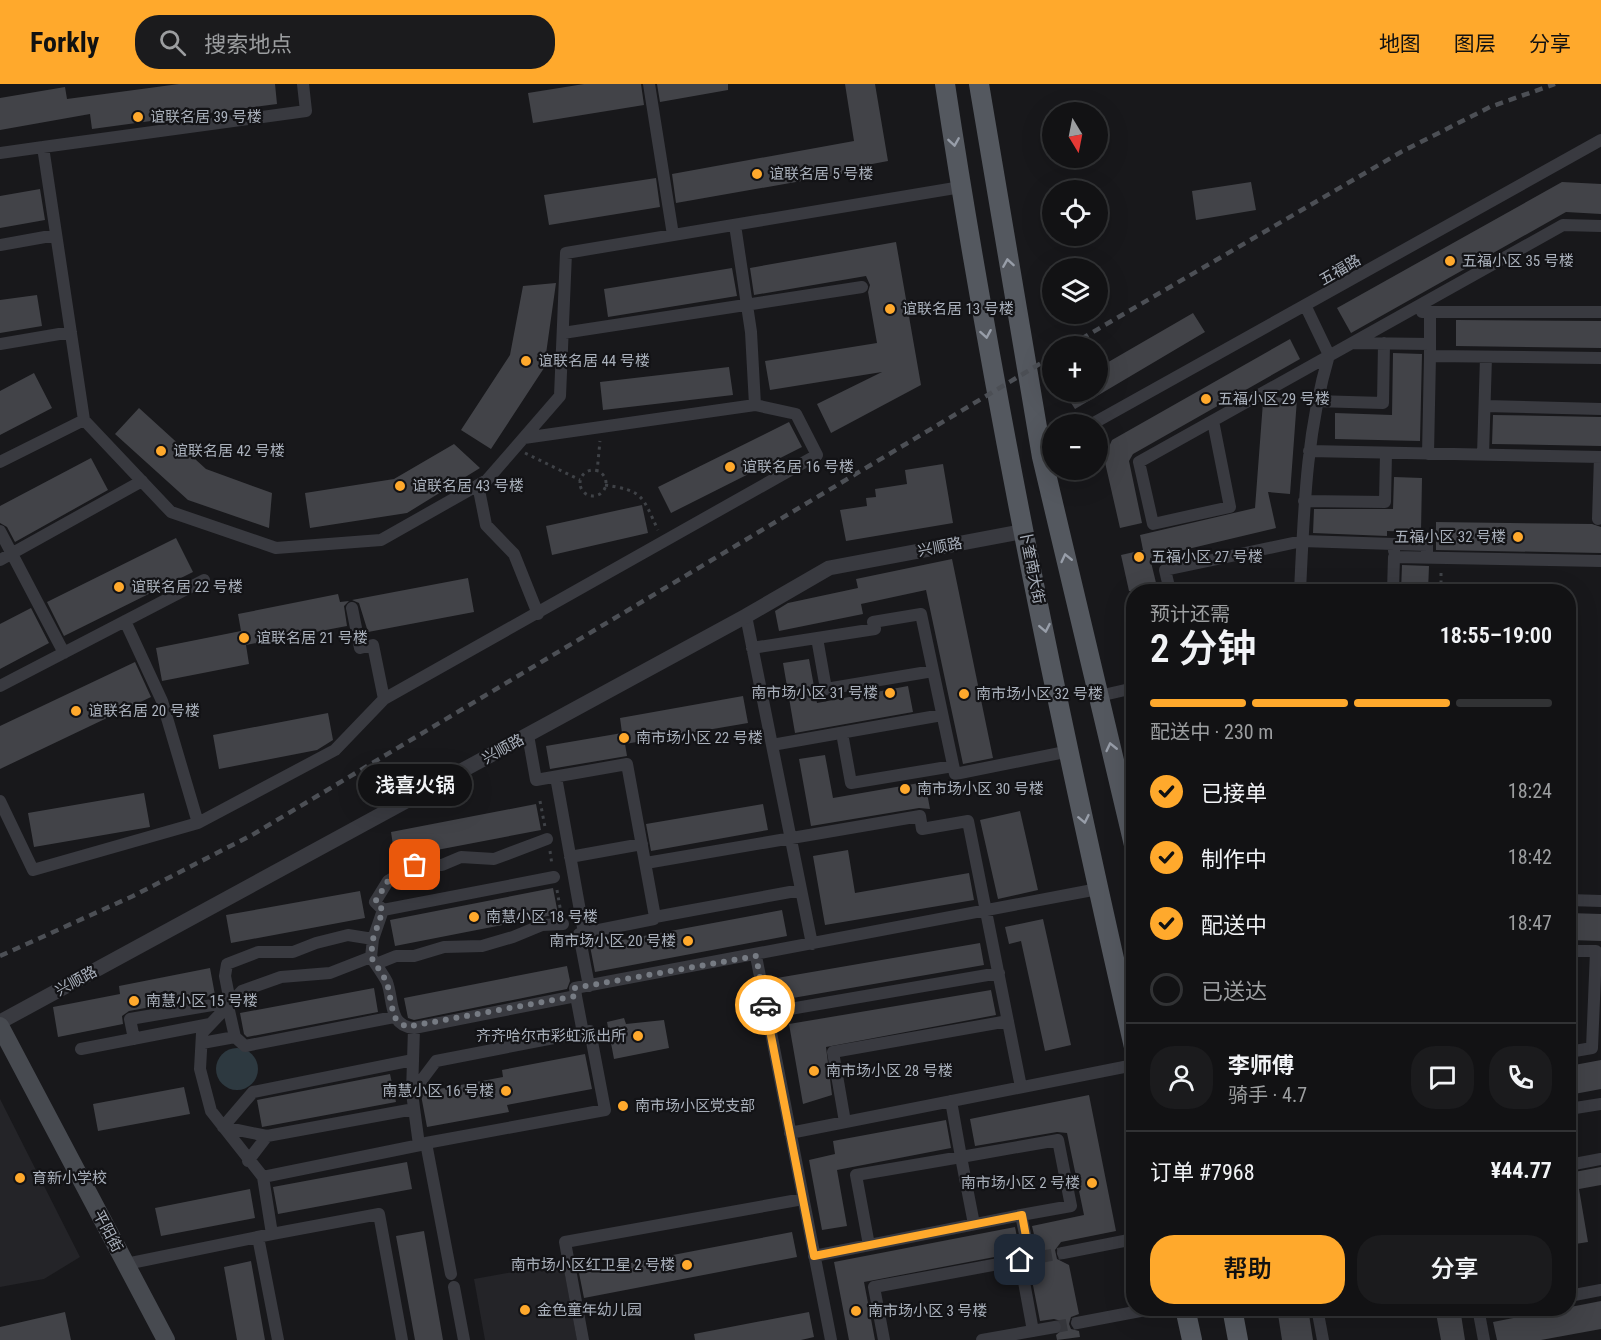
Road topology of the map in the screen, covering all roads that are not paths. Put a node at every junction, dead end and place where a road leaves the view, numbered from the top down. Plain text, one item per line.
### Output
1 (303, 84) edge
2 (649, 84) edge
3 (945, 84) edge
4 (979, 84) edge
5 (1601, 140) edge
6 (43, 147) junction
7 (0, 153) edge
8 (961, 187) junction
9 (735, 225) junction
10 (1601, 226) edge
11 (673, 235) junction
12 (56, 236) junction
13 (0, 245) edge
14 (862, 287) dead end
15 (747, 304) junction
16 (1306, 307) junction
17 (1408, 312) junction
18 (1430, 312) junction
19 (1601, 312) edge
20 (71, 332) junction
21 (563, 333) junction
22 (1350, 343) junction
23 (1384, 343) junction
24 (0, 344) edge
25 (1430, 350) junction
26 (1329, 355) junction
27 (1486, 357) junction
28 (1601, 358) edge
29 (1315, 401) junction
30 (755, 405) junction
31 (1485, 406) junction
32 (1601, 410) edge
33 (1108, 415) edge
34 (84, 420) junction
35 (1213, 421) junction
36 (524, 438) junction
37 (1309, 451) junction
38 (1386, 453) junction
39 (1428, 454) junction
40 (1483, 455) junction
41 (1600, 457) edge
42 (0, 462) edge
43 (142, 481) junction
44 (478, 485) junction
45 (1304, 501) junction
46 (1598, 519) dead end
47 (0, 531) edge
48 (1025, 531) junction
49 (1302, 541) junction
50 (1394, 551) junction
51 (12, 554) junction
52 (0, 560) edge
53 (1601, 561) edge
54 (204, 580) dead end
55 (1168, 584) edge
56 (1300, 584) edge
57 (1393, 584) edge
58 (352, 608) dead end
59 (538, 614) junction
60 (746, 616) junction
61 (125, 621) junction
62 (817, 638) junction
63 (752, 648) junction
64 (64, 653) junction
65 (933, 671) junction
66 (0, 686) edge
67 (1126, 690) edge
68 (1099, 696) junction
69 (384, 699) junction
70 (942, 715) junction
71 (842, 733) junction
72 (528, 735) junction
73 (772, 745) junction
74 (1070, 751) junction
75 (953, 766) junction
76 (555, 777) junction
77 (1126, 797) edge
78 (0, 801) edge
79 (198, 823) junction
80 (790, 838) junction
81 (547, 839) road end
82 (642, 844) junction
83 (570, 857) junction
84 (646, 863) junction
85 (554, 877) road end
86 (1098, 889) junction
87 (801, 890) junction
88 (1576, 900) edge
89 (1601, 901) edge
90 (383, 910) junction
91 (987, 910) junction
92 (654, 919) dead end
93 (563, 924) road end
94 (584, 933) junction
95 (373, 939) junction
96 (812, 944) junction
97 (1576, 951) edge
98 (756, 956) junction
99 (373, 961) junction
100 (999, 973) junction
101 (589, 986) junction
102 (576, 996) junction
103 (229, 1004) junction
104 (1126, 1012) edge
105 (767, 1013) junction
106 (394, 1017) junction
107 (1008, 1021) junction
108 (0, 1024) edge
109 (210, 1024) junction
110 (414, 1028) junction
111 (583, 1033) junction
112 (235, 1037) junction
113 (134, 1039) junction
114 (202, 1044) junction
115 (81, 1049) dead end
116 (1576, 1051) edge
117 (413, 1060) junction
118 (1126, 1067) edge
119 (1021, 1087) junction
120 (412, 1093) junction
121 (951, 1101) junction
122 (1601, 1104) edge
123 (1576, 1108) edge
124 (414, 1109) junction
125 (845, 1122) junction
126 (223, 1127) junction
127 (790, 1133) junction
128 (267, 1136) junction
129 (423, 1144) junction
130 (962, 1157) junction
131 (1601, 1159) edge
132 (248, 1161) junction
133 (1576, 1164) edge
134 (262, 1177) junction
135 (803, 1199) junction
136 (1022, 1215) junction
137 (974, 1224) junction
138 (272, 1233) junction
139 (258, 1237) junction
140 (1126, 1240) edge
141 (869, 1245) junction
142 (1063, 1252) tunnel mouth
143 (814, 1256) junction
144 (1030, 1258) junction
145 (126, 1264) junction
146 (451, 1274) dead end
147 (454, 1287) dead end
148 (1601, 1290) edge
149 (1576, 1295) edge
150 (1126, 1314) edge
151 (1187, 1316) edge
152 (1234, 1316) edge
153 (1318, 1316) edge
154 (1480, 1316) edge
155 (1077, 1323) tunnel mouth
156 (1055, 1327) tunnel mouth
157 (1033, 1331) junction
158 (166, 1340) edge
159 (278, 1340) edge
160 (402, 1340) edge
161 (464, 1340) edge
162 (583, 1340) edge
163 (831, 1340) edge
164 (884, 1340) edge
165 (982, 1340) edge
166 (1192, 1340) edge
167 (1238, 1340) edge
168 (1323, 1340) edge
169 (1484, 1340) edge

1 - 6 street
2 - 11 street
3 -> 8 main road, 卜奎南大街
68 -> 4 main road
5 - 16 street, 五福路
6 - 7 street
6 - 12 street
8 - 9 street
8 -> 48 main road, 卜奎南大街
9 - 11 street
9 - 15 street
10 - 17 street
11 - 21 street
12 - 13 street
12 - 20 street
14 - 15 street
15 - 21 street
15 - 30 street
16 - 26 street
16 - 33 street, 五福路
17 - 18 street
17 - 22 street
18 - 19 street
18 - 25 street
20 - 24 street
20 - 34 street
21 - 36 street
22 - 23 street
22 - 26 street
23 - 25 street
23 - 29 street
25 - 27 street
25 - 39 street
26 - 29 street
26 - 35 street
27 - 28 street
27 - 31 street
29 - 37 street
30 - 36 street
30 - 59 street
31 - 32 street
31 - 40 street
34 - 42 street
34 - 43 street
35 - 35 street
36 - 44 street
37 - 38 street
37 - 45 street
38 - 39 street
38 - 45 street
39 - 40 street
40 - 41 street
41 - 46 street
43 - 44 street
43 - 51 street
44 - 59 street
45 - 49 street
47 - 51 street
48 - 60 street, 兴顺路
48 -> 74 main road, 卜奎南大街
49 - 50 street
49 - 55 street
49 - 56 street
50 - 53 street
50 - 57 street
51 - 52 street
51 - 64 street
54 - 61 street
58 - 69 street
59 - 69 street
60 - 63 street
60 - 72 street, 兴顺路
61 - 64 street
61 - 79 street
62 - 63 street
62 - 65 street
62 - 65 street
63 - 73 street
64 - 66 street
65 - 70 street
67 - 68 street
77 -> 68 main road
69 - 79 street
70 - 71 street
70 - 75 street
71 - 73 street
71 - 75 street
72 - 76 street
72 - 108 street, 兴顺路
73 - 80 street
74 - 75 street
74 -> 86 main road, 卜奎南大街
76 - 82 street
76 - 83 street
78 - 79 street
80 - 84 street
80 - 87 street
80 - 91 street
81 - 90 street
82 - 83 street
82 - 84 street
83 - 94 street
84 - 87 street
85 - 90 street
86 - 91 street
86 - 104 main road, 卜奎南大街
87 - 96 street
88 - 89 street
90 - 95 street
91 - 96 street
91 - 100 street
92 - 94 street
93 - 99 street
94 - 101 street
95 - 99 street
95 - 103 street
96 - 98 street
97 - 116 street
98 - 101 street
98 - 105 street
99 - 103 street
99 - 106 street
100 - 105 street
100 - 107 street
101 - 102 street
102 - 110 street
102 - 111 street
103 - 109 street
103 - 112 street
103 - 113 street
105 - 127 street
106 - 110 street
106 - 112 street
107 - 119 street
107 - 125 street
108 - 145 main road, 平阳街
109 - 113 street
109 - 114 street
110 - 117 street
111 - 120 street
111 - 129 street
112 - 114 street
113 - 115 street
114 - 126 street
117 - 120 street
117 - 126 street
118 - 119 street
119 - 121 street
120 - 124 street
121 - 125 street
121 - 130 street
122 - 123 street
124 - 128 street
124 - 129 street
125 - 127 street
126 - 128 street
126 - 132 street
127 - 135 street
128 - 132 street
129 - 134 street
129 - 146 street
130 - 136 street
130 - 137 street
130 - 141 street
131 - 133 street
132 - 134 street
134 - 138 street
135 - 143 street
135 - 162 street
136 - 137 street
136 - 144 street
137 - 141 street
138 - 139 street
138 - 160 street
139 - 145 street
139 - 159 street
140 - 142 street
141 - 143 street
143 - 163 street
144 - 157 street
144 - 164 street
145 - 158 main road, 平阳街
147 - 161 street
148 - 149 street
150 - 155 street
151 - 166 main road
152 - 167 main road
153 - 168 street
154 - 169 street
156 - 157 street
157 - 165 street

